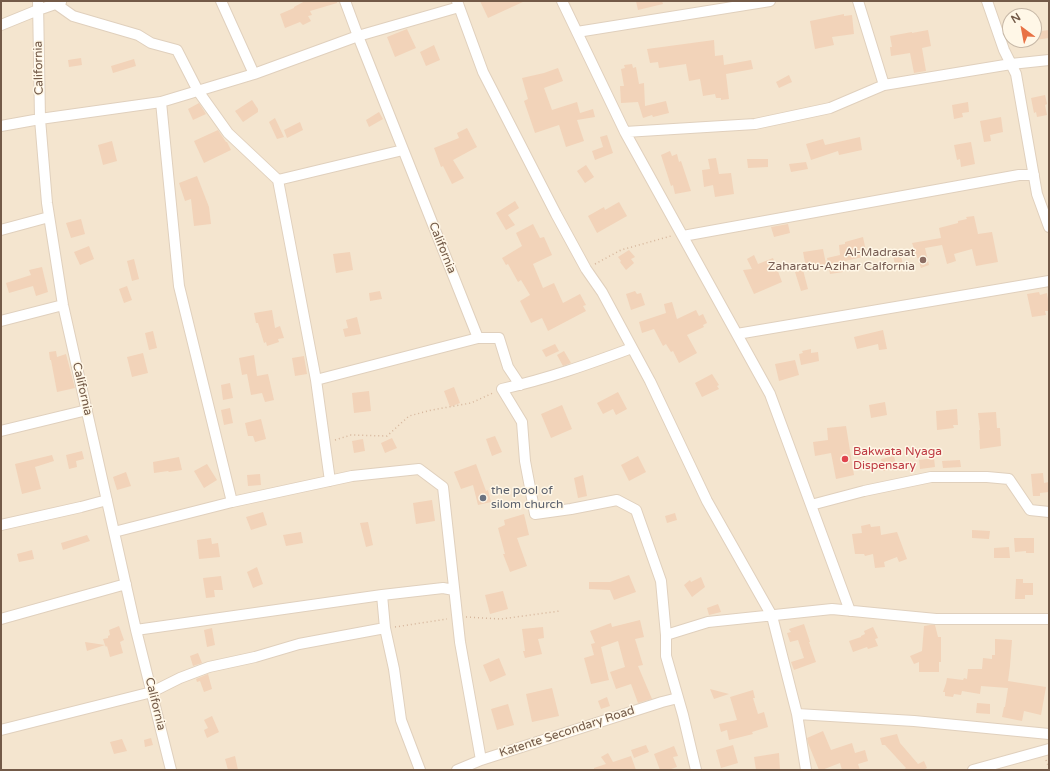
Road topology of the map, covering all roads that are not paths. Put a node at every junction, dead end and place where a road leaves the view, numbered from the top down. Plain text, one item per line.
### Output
1 (222, 1) edge
2 (345, 1) edge
3 (562, 1) edge
4 (770, 1) edge
5 (858, 1) edge
6 (987, 1) edge
7 (59, 2) edge
8 (36, 4) edge
9 (458, 4) edge
10 (1, 25) edge
11 (577, 32) junction
12 (358, 36) junction
13 (1049, 60) edge
14 (1011, 64) junction
15 (254, 74) junction
16 (884, 85) junction
17 (198, 91) junction
18 (161, 102) junction
19 (40, 119) junction
20 (1, 126) edge
21 (625, 132) junction
22 (403, 150) junction
23 (1034, 175) junction
24 (278, 180) junction
25 (49, 217) junction
26 (1049, 227) edge
27 (1, 230) edge
28 (682, 235) junction
29 (1049, 281) edge
30 (63, 305) junction
31 (1, 321) edge
32 (737, 334) junction
33 (478, 338) junction
34 (632, 348) junction
35 (316, 380) junction
36 (520, 386) junction
37 (87, 410) junction
38 (1, 431) edge
39 (330, 481) junction
40 (107, 500) junction
41 (232, 502) junction
42 (810, 506) junction
43 (1049, 512) edge
44 (1, 525) edge
45 (114, 532) junction
46 (126, 584) junction
47 (454, 590) junction
48 (382, 595) junction
49 (850, 611) junction
50 (772, 616) junction
51 (1, 619) edge
52 (1049, 619) edge
53 (386, 628) junction
54 (136, 630) junction
55 (666, 635) junction
56 (152, 692) junction
57 (678, 698) junction
58 (797, 714) junction
59 (1, 730) edge
60 (1049, 734) edge
61 (1049, 749) edge
62 (481, 760) junction
63 (171, 770) edge
64 (420, 770) edge
65 (457, 770) edge
66 (696, 770) edge
67 (806, 770) edge
68 (973, 770) edge

1 - 15 street
2 - 12 street, California
3 - 11 street
4 - 11 street
5 - 16 street
6 - 14 street
7 - 8 street
7 - 17 street
8 - 10 street
8 - 19 street, California
9 - 12 street
9 - 34 street
11 - 21 street
12 - 15 street
12 - 22 street, California
13 - 14 street
14 - 16 street
14 - 23 street
15 - 17 street
16 - 21 street
17 - 18 street
17 - 24 street
18 - 19 street
18 - 41 street
19 - 20 street
19 - 25 street, California
21 - 28 street
22 - 24 street
22 - 33 street, California
23 - 26 street
23 - 28 street
24 - 35 street
25 - 27 street
25 - 30 street, California
28 - 32 street
29 - 32 street
30 - 31 street
30 - 37 street, California
32 - 42 street
33 - 35 street
33 - 36 street
34 - 36 street
34 - 50 street
35 - 39 street
36 - 55 street
37 - 38 street
37 - 40 street, California
39 - 41 street
39 - 47 street
40 - 44 street
40 - 45 street, California
41 - 45 street
42 - 43 street
42 - 49 street
45 - 46 street, California
46 - 51 street
46 - 54 street, California
47 - 48 street
47 - 62 street
48 - 53 street
48 - 54 street
49 - 50 street
49 - 52 street
50 - 55 street
50 - 58 street
53 - 56 street
53 - 64 street
54 - 56 street, California
55 - 57 street
56 - 59 street
56 - 63 street, California
57 - 62 street, Katente Secondary Road
57 - 66 street
58 - 60 street
58 - 67 street
61 - 68 street
62 - 65 street, Katente Secondary Road

